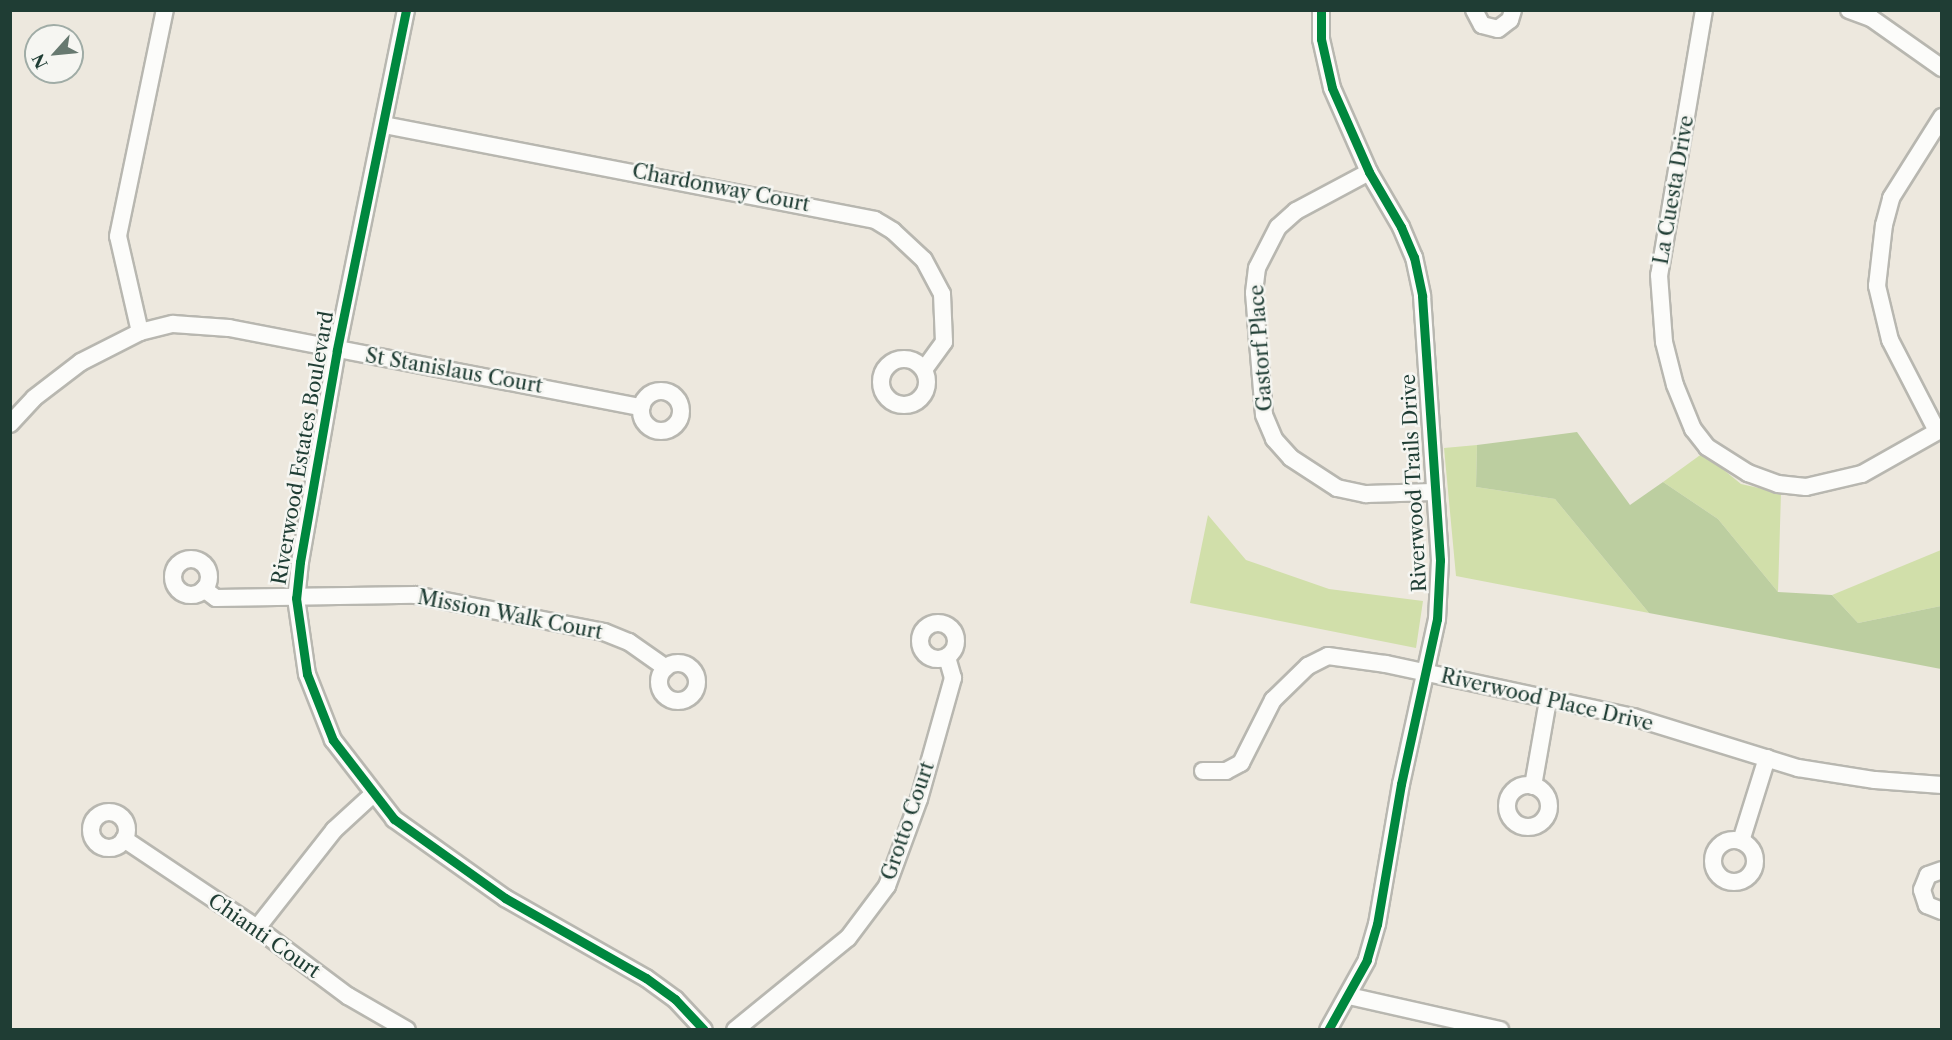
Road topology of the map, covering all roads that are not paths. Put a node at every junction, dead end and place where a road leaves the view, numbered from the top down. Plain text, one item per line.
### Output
1 (165, 10) edge
2 (406, 10) edge
3 (1321, 10) edge
4 (1474, 10) edge
5 (1514, 10) edge
6 (1704, 10) edge
7 (1849, 10) edge
8 (1941, 68) edge
9 (1941, 117) edge
10 (384, 125) junction
11 (1369, 172) junction
12 (140, 332) junction
13 (336, 350) junction
14 (924, 370) dead end
15 (641, 407) dead end
16 (10, 424) edge
17 (1939, 430) edge
18 (1433, 492) junction
19 (204, 590) dead end
20 (296, 598) junction
21 (947, 657) dead end
22 (666, 668) dead end
23 (1424, 672) junction
24 (1548, 700) junction
25 (1767, 758) junction
26 (1203, 771) dead end
27 (1941, 785) edge
28 (1533, 786) dead end
29 (372, 795) junction
30 (124, 839) dead end
31 (1741, 841) dead end
32 (1941, 870) edge
33 (1941, 912) edge
34 (257, 928) junction
35 (1349, 996) junction
36 (407, 1029) edge
37 (704, 1029) edge
38 (735, 1029) edge
39 (1328, 1029) edge
40 (1500, 1029) edge

1 - 12 street
2 - 10 street, Riverwood Estates Boulevard
3 - 11 street, Riverwood Trails Drive
4 - 5 street
6 - 17 street, La Cuesta Drive
7 - 8 street
9 - 17 street
10 - 13 street, Riverwood Estates Boulevard
10 - 14 street, Chardonway Court
11 - 18 street, Riverwood Trails Drive
11 - 18 street, Gastorf Place
12 - 13 street, St Stanislaus Court
12 - 16 street, St Stanislaus Court
13 - 15 street, St Stanislaus Court
13 - 20 street, Riverwood Estates Boulevard
18 - 23 street, Riverwood Trails Drive
19 - 20 street, Mission Walk Court
20 - 22 street, Mission Walk Court
20 - 29 street, Riverwood Estates Boulevard
21 - 38 street, Grotto Court
23 - 24 street, Riverwood Place Drive
23 - 26 street, Riverwood Place Drive
23 - 35 street, Riverwood Trails Drive
24 - 25 street, Riverwood Place Drive
24 - 28 street
25 - 27 street, Riverwood Place Drive
25 - 31 street
29 - 34 street
29 - 37 street, Riverwood Estates Boulevard
30 - 34 street, Chianti Court
32 - 33 street
34 - 36 street, Chianti Court
35 - 39 street, Riverwood Trails Drive
35 - 40 street

